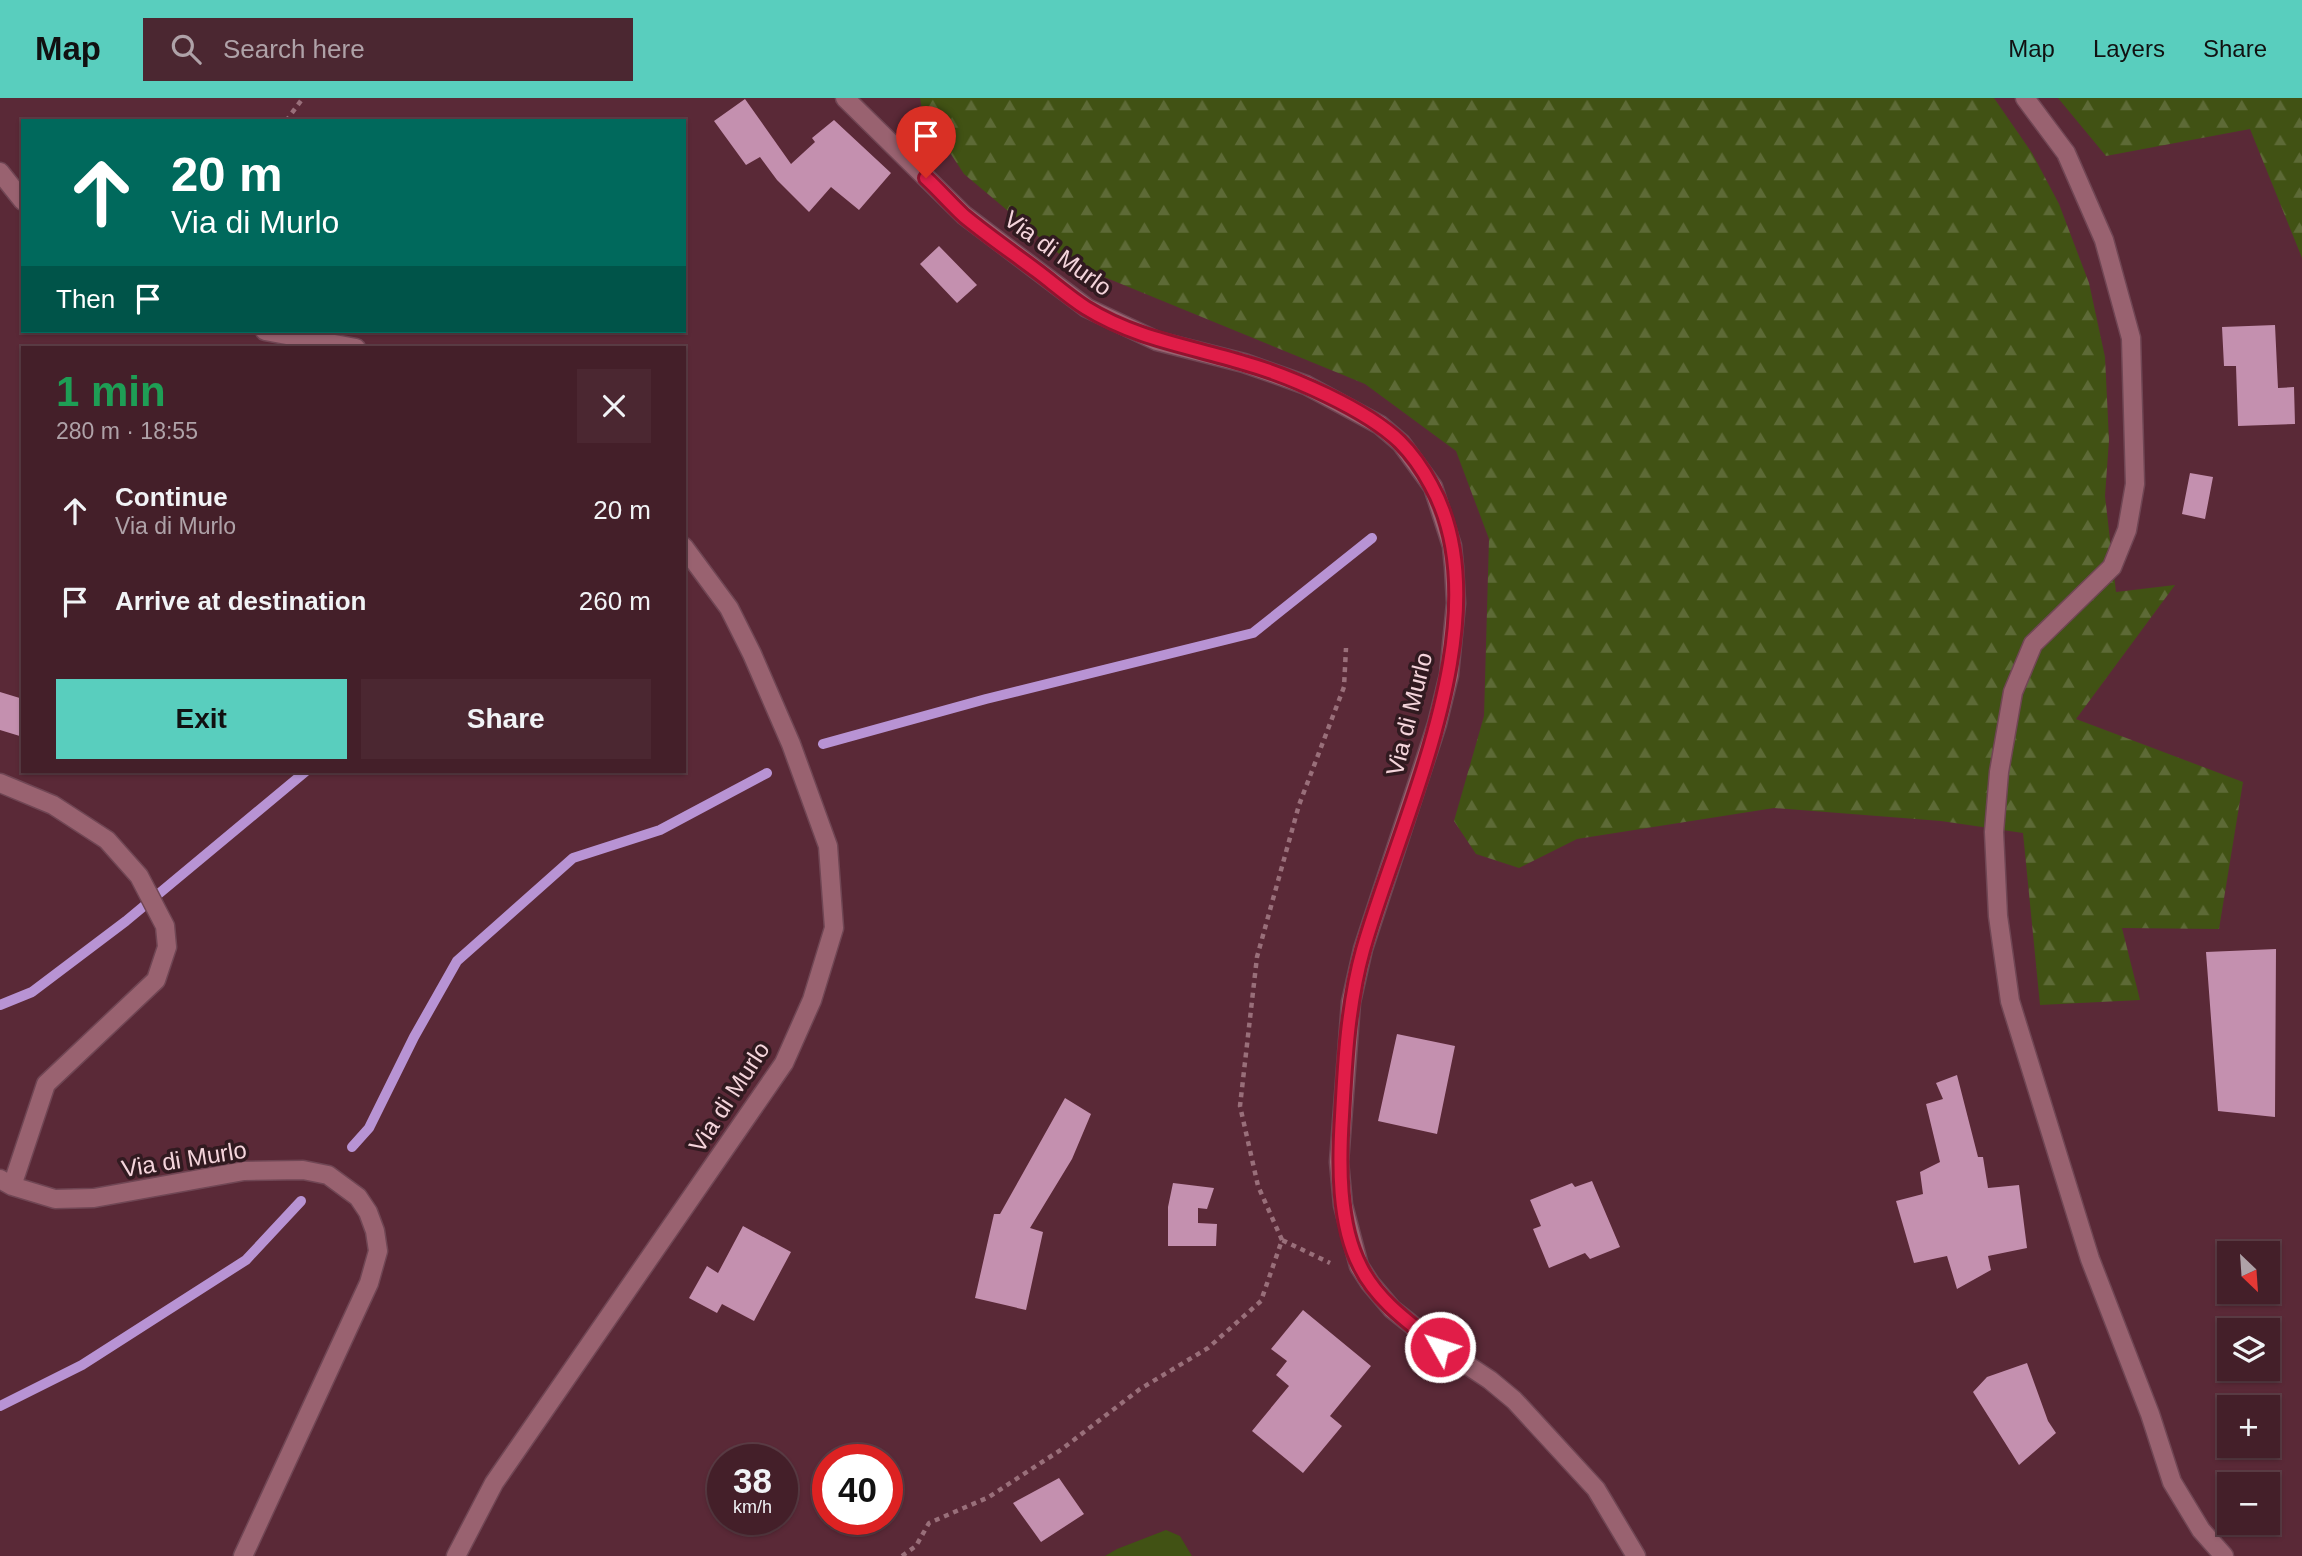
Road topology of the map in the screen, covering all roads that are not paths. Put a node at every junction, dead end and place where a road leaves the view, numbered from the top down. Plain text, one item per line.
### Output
1 (845, 98) edge
2 (2025, 98) edge
3 (0, 172) edge
4 (21, 198) edge
5 (276, 333) edge
6 (345, 346) edge
7 (686, 550) edge
8 (0, 783) edge
9 (6, 1183) edge
10 (243, 1556) edge
11 (456, 1556) edge
12 (1636, 1556) edge
13 (2224, 1556) edge

1 - 12 street, Via di Murlo
2 - 13 street
3 - 4 street
5 - 6 street
7 - 11 street, Via di Murlo
8 - 9 street
9 - 10 street, Via di Murlo

